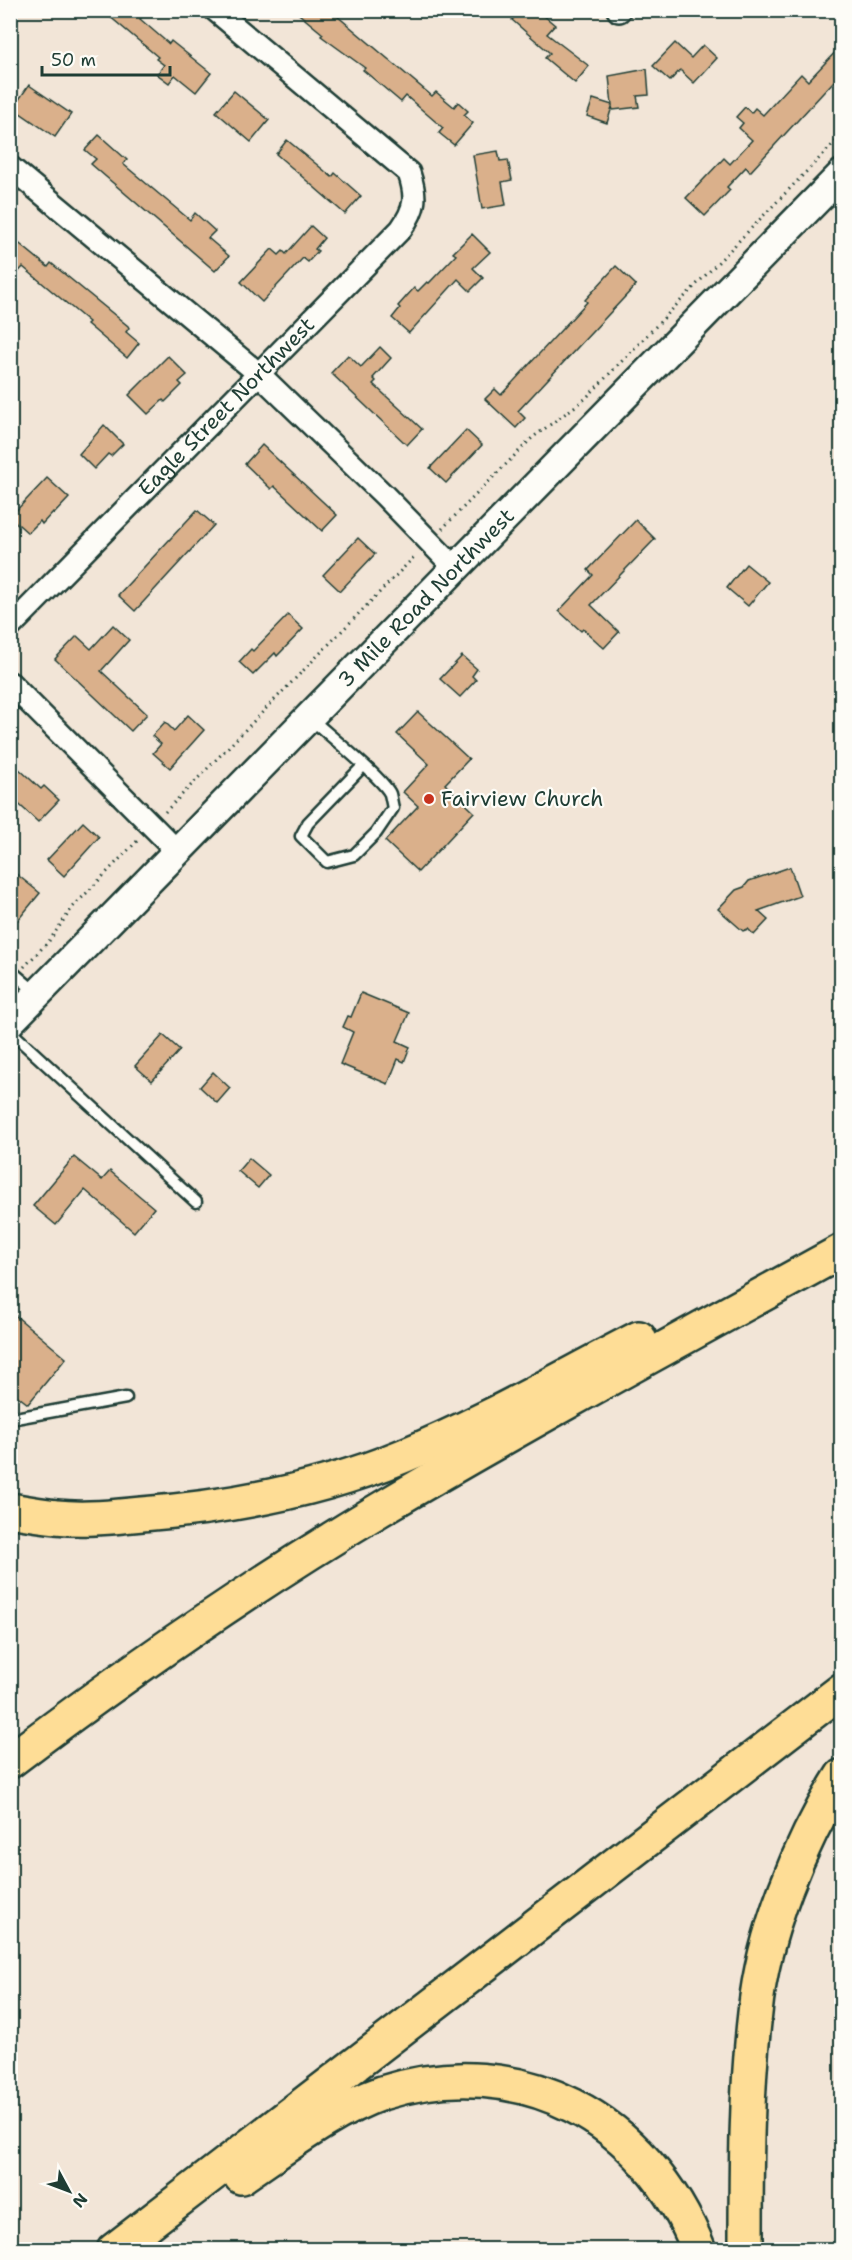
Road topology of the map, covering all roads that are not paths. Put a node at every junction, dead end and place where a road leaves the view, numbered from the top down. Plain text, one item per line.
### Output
1 (215, 10) edge
2 (10, 167) edge
3 (842, 174) edge
4 (259, 374) junction
5 (455, 568) junction
6 (10, 627) edge
7 (10, 683) edge
8 (309, 717) junction
9 (363, 766) junction
10 (177, 851) junction
11 (10, 970) edge
12 (38, 994) junction
13 (10, 1022) edge
14 (10, 1031) edge
15 (196, 1202) dead end
16 (842, 1244) edge
17 (842, 1251) edge
18 (126, 1398) dead end
19 (10, 1419) edge
20 (10, 1510) edge
21 (842, 1690) edge
22 (10, 1761) edge
23 (842, 1776) edge
24 (122, 2244) edge
25 (699, 2250) edge
26 (746, 2250) edge

1 - 4 street, Eagle Street Northwest
2 - 4 street
3 - 5 main road, 3 Mile Road Northwest
4 - 5 street
4 - 6 street, Eagle Street Northwest
5 - 8 main road, 3 Mile Road Northwest
7 - 10 street
8 - 9 lane
8 - 10 main road, 3 Mile Road Northwest
9 - 9 lane
10 - 12 main road, 3 Mile Road Northwest
11 - 12 lane
12 - 13 main road, 3 Mile Road Northwest
14 - 15 lane
16 - 20 highway
17 - 22 highway
18 - 19 lane
21 - 24 highway
23 - 26 highway
24 - 25 highway

